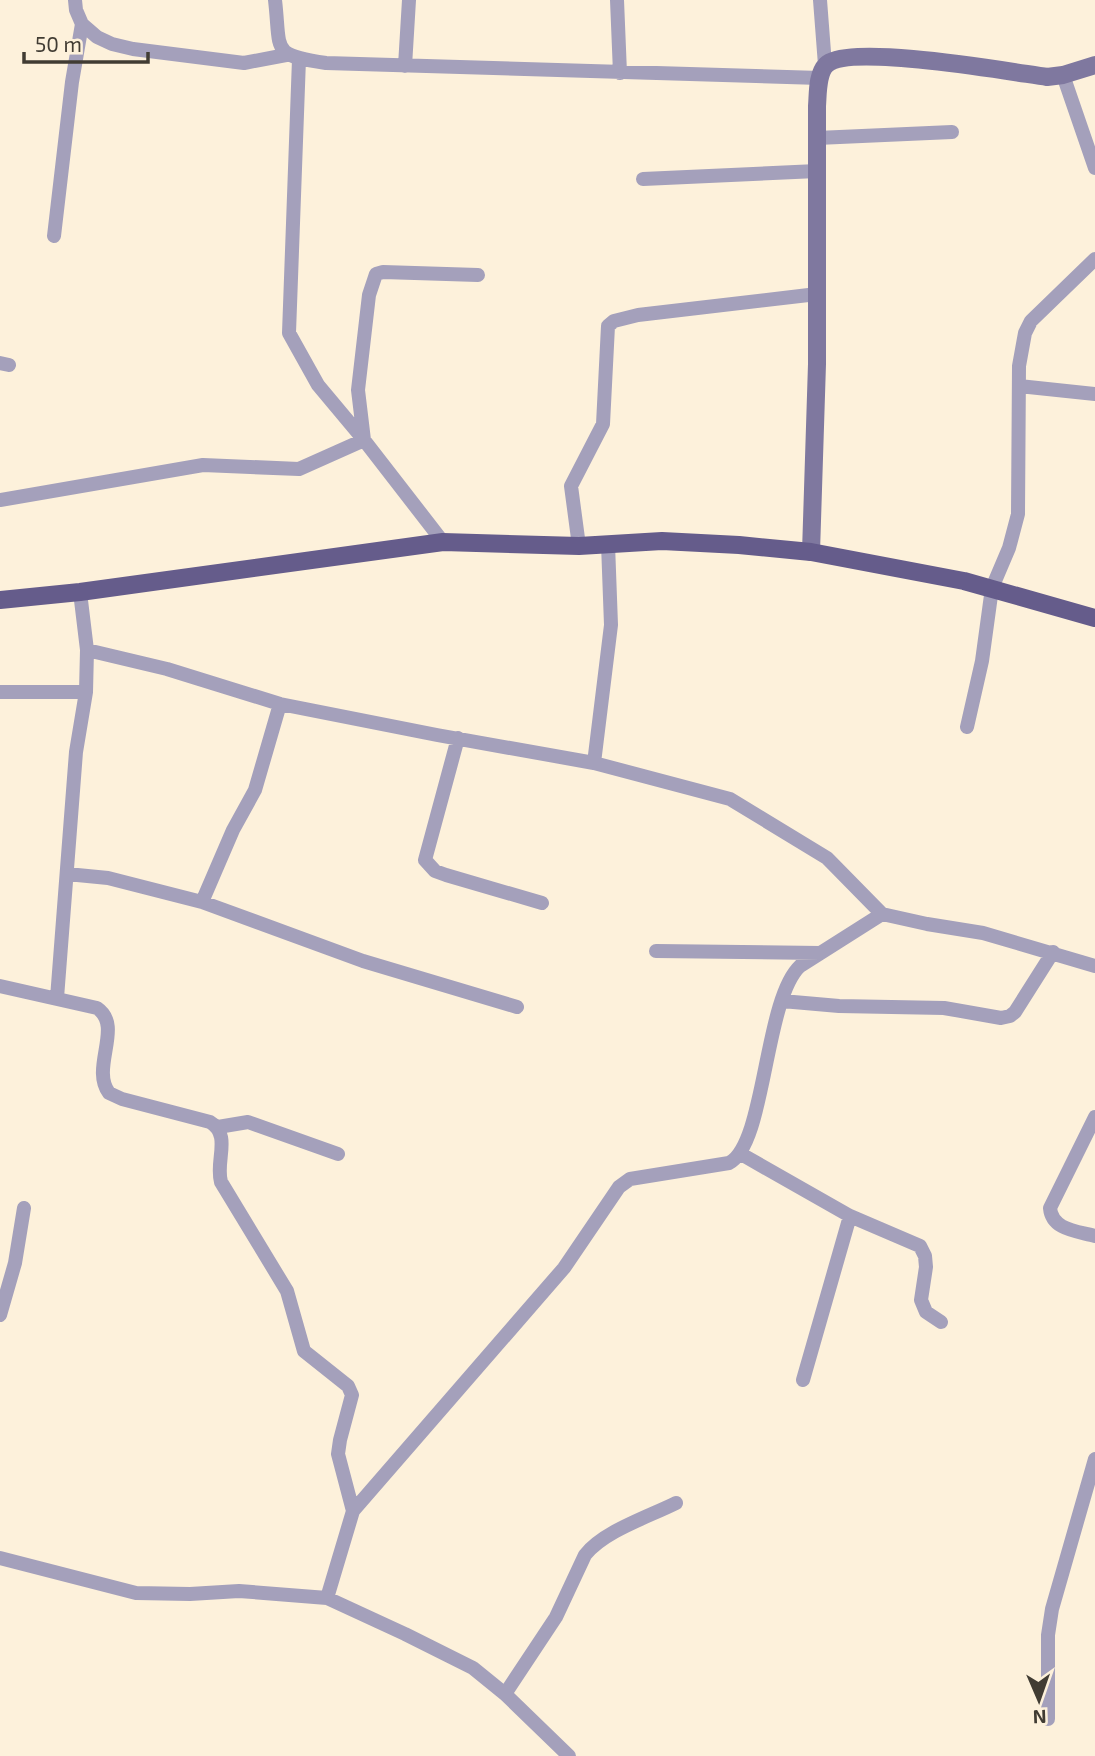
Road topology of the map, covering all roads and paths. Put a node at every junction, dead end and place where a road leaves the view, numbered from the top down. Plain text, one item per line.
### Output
1 (75, 0) edge
2 (275, 0) edge
3 (409, 0) edge
4 (617, 0) edge
5 (820, 0) edge
6 (82, 24) junction
7 (292, 57) junction
8 (1095, 65) edge
9 (405, 66) junction
10 (822, 72) junction
11 (620, 73) junction
12 (1063, 75) junction
13 (952, 132) dead end
14 (817, 138) junction
15 (1095, 168) edge
16 (817, 171) junction
17 (643, 179) dead end
18 (54, 236) dead end
19 (1095, 259) edge
20 (478, 275) dead end
21 (817, 294) junction
22 (1019, 386) junction
23 (1095, 394) edge
24 (364, 440) junction
25 (0, 500) edge
26 (443, 542) junction
27 (608, 544) junction
28 (579, 546) junction
29 (811, 552) junction
30 (992, 588) junction
31 (80, 592) junction
32 (0, 600) edge
33 (1095, 618) edge
34 (87, 650) junction
35 (0, 692) edge
36 (86, 692) junction
37 (280, 704) junction
38 (967, 726) dead end
39 (458, 738) junction
40 (594, 762) junction
41 (67, 874) junction
42 (202, 902) junction
43 (542, 903) dead end
44 (882, 914) junction
45 (656, 951) dead end
46 (1053, 952) junction
47 (822, 953) junction
48 (1095, 966) edge
49 (0, 986) edge
50 (57, 998) junction
51 (782, 1000) junction
52 (517, 1007) dead end
53 (1095, 1117) edge
54 (218, 1127) junction
55 (338, 1154) dead end
56 (741, 1154) junction
57 (24, 1208) dead end
58 (850, 1216) junction
59 (1095, 1236) edge
60 (0, 1315) edge
61 (940, 1322) dead end
62 (803, 1380) dead end
63 (1095, 1459) edge
64 (676, 1503) dead end
65 (353, 1511) junction
66 (0, 1558) edge
67 (327, 1598) junction
68 (505, 1694) junction
69 (1048, 1719) dead end
70 (569, 1756) edge

1 - 6 street
2 - 7 street
3 - 9 street
4 - 11 street
5 - 10 street
6 - 7 street
6 - 18 street
7 - 9 street
7 - 24 street
8 - 12 street
9 - 11 street
10 - 11 street
10 - 12 street
10 - 14 street
12 - 15 street
13 - 14 street
14 - 16 street
16 - 17 street
16 - 21 street
19 - 22 street
20 - 24 street
21 - 28 street
21 - 29 street
22 - 23 street
22 - 30 street
24 - 25 street
24 - 26 street
26 - 28 main road
26 - 31 main road
27 - 28 main road
27 - 29 main road
27 - 40 street
29 - 30 main road
30 - 33 main road
30 - 38 street
31 - 32 main road
31 - 34 street
34 - 36 street
34 - 37 street
35 - 36 street
36 - 41 street
37 - 39 street
37 - 42 street
39 - 40 street
39 - 43 street
40 - 44 street
41 - 42 street
41 - 50 street
42 - 52 street
44 - 46 street
44 - 47 street
45 - 47 street
46 - 48 street
46 - 51 street
47 - 51 street
49 - 50 street
50 - 54 street
51 - 56 street
53 - 59 street
54 - 55 street
54 - 65 street
56 - 58 street
56 - 65 street
57 - 60 street
58 - 61 street
58 - 62 street
63 - 69 street
64 - 68 street
65 - 67 street
66 - 67 street
67 - 68 street
68 - 70 street

